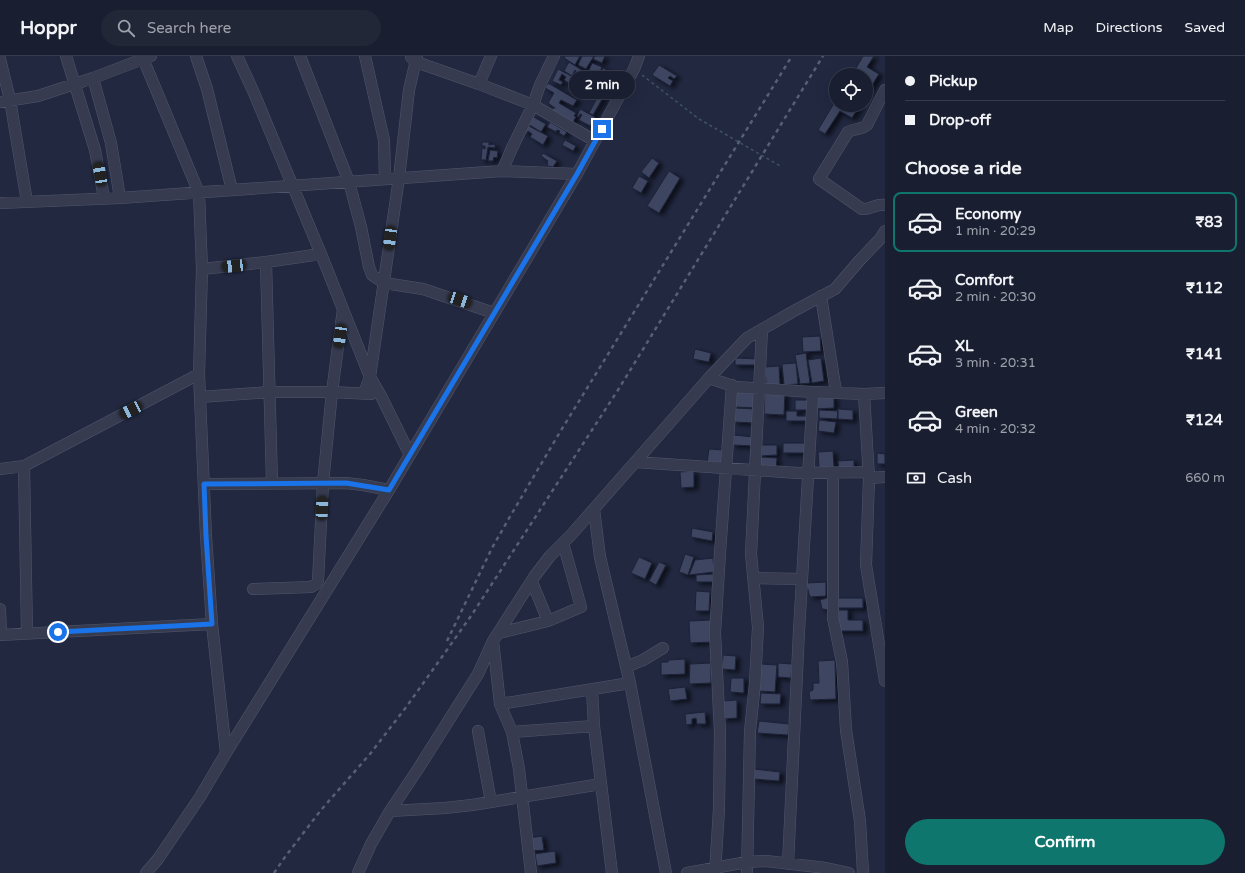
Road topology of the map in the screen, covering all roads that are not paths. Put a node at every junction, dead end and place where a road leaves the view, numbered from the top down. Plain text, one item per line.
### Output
1 (66, 56) edge
2 (196, 56) edge
3 (237, 56) edge
4 (300, 56) edge
5 (365, 56) edge
6 (491, 56) edge
7 (554, 56) edge
8 (639, 56) edge
9 (146, 57) edge
10 (415, 58) edge
11 (0, 59) edge
12 (93, 78) junction
13 (75, 83) junction
14 (479, 84) junction
15 (885, 90) edge
16 (5, 101) edge
17 (533, 105) junction
18 (595, 141) junction
19 (502, 171) junction
20 (577, 174) junction
21 (399, 178) junction
22 (385, 179) junction
23 (349, 182) junction
24 (292, 186) junction
25 (232, 190) junction
26 (199, 193) junction
27 (104, 198) junction
28 (120, 198) junction
29 (27, 202) junction
30 (0, 203) edge
31 (885, 205) edge
32 (885, 231) edge
33 (321, 254) junction
34 (266, 262) junction
35 (202, 269) junction
36 (384, 283) junction
37 (821, 296) junction
38 (344, 308) junction
39 (494, 313) junction
40 (762, 329) junction
41 (199, 374) junction
42 (370, 377) junction
43 (709, 378) junction
44 (732, 386) junction
45 (759, 389) junction
46 (270, 392) junction
47 (332, 392) junction
48 (813, 392) junction
49 (836, 392) junction
50 (364, 393) junction
51 (885, 393) edge
52 (864, 394) junction
53 (381, 396) junction
54 (200, 397) junction
55 (410, 455) junction
56 (635, 462) junction
57 (24, 466) junction
58 (726, 468) junction
59 (0, 469) edge
60 (755, 470) junction
61 (809, 473) junction
62 (833, 473) junction
63 (868, 475) junction
64 (885, 477) edge
65 (272, 483) junction
66 (323, 483) junction
67 (204, 484) junction
68 (389, 490) junction
69 (594, 509) junction
70 (563, 543) junction
71 (753, 578) junction
72 (802, 579) junction
73 (532, 582) junction
74 (253, 589) dead end
75 (0, 609) edge
76 (548, 621) junction
77 (212, 624) junction
78 (27, 634) junction
79 (1, 635) edge
80 (496, 637) junction
81 (663, 648) dead end
82 (626, 667) junction
83 (885, 682) edge
84 (630, 683) junction
85 (592, 690) junction
86 (500, 704) junction
87 (594, 726) junction
88 (478, 732) dead end
89 (512, 732) junction
90 (226, 753) junction
91 (601, 784) junction
92 (522, 796) junction
93 (491, 802) junction
94 (390, 811) junction
95 (788, 864) junction
96 (747, 868) edge
97 (715, 870) edge
98 (826, 870) edge
99 (146, 873) edge
100 (358, 873) edge
101 (531, 873) edge
102 (612, 873) edge
103 (666, 873) edge
104 (687, 873) edge
105 (849, 873) edge
106 (863, 873) edge

1 - 13 street
2 - 25 street
3 - 24 street
4 - 23 street
5 - 22 street
6 - 14 street
7 - 17 street
8 - 18 street
9 - 12 street
9 - 26 street
10 - 14 street
10 - 21 street
11 - 16 street
12 - 13 street
12 - 28 street
13 - 16 street
13 - 27 street
14 - 17 street
15 - 31 street
16 - 29 street
17 - 18 street
17 - 19 street
18 - 20 street
19 - 20 street
19 - 21 street
20 - 39 street
21 - 22 street
21 - 36 street
22 - 23 street
23 - 24 street
23 - 36 street
24 - 25 street
24 - 33 street
25 - 26 street
26 - 28 street
26 - 35 street
27 - 28 street
27 - 29 street
29 - 30 street
32 - 37 street
33 - 34 street
33 - 38 street
34 - 35 street
34 - 46 street
35 - 41 street
36 - 39 street
36 - 42 street
37 - 40 street
37 - 49 street
38 - 42 street
38 - 47 street
39 - 55 street
40 - 43 street
40 - 45 street
41 - 54 street
41 - 57 street
42 - 50 street
42 - 53 street
43 - 44 street
43 - 56 street
44 - 45 street
44 - 58 street
45 - 48 street
45 - 60 street
46 - 47 street
46 - 54 street
46 - 65 street
47 - 50 street
47 - 66 street
48 - 49 street
48 - 61 street
49 - 52 street
50 - 53 street
51 - 52 street
52 - 63 street
53 - 55 street
54 - 67 street
55 - 68 street
56 - 58 street
56 - 69 street
57 - 59 street
57 - 78 street
58 - 60 street
58 - 97 street
60 - 61 street
60 - 71 street
61 - 62 street
61 - 72 street
62 - 63 street
62 - 106 street
63 - 64 street
63 - 83 street
65 - 66 street
65 - 67 street
66 - 68 street
66 - 74 street
67 - 77 street
68 - 90 street
69 - 70 street
69 - 82 street
70 - 73 street
70 - 76 street
71 - 72 street
71 - 96 street
72 - 95 street
73 - 76 street
73 - 80 street
75 - 79 street
76 - 80 street
77 - 78 street
77 - 90 street
78 - 79 street
80 - 86 street
80 - 94 street
81 - 82 street
82 - 84 street
84 - 85 street
84 - 103 street
85 - 86 street
85 - 87 street
86 - 89 street
87 - 89 street
87 - 91 street
88 - 93 street
89 - 92 street
90 - 99 street
91 - 92 street
91 - 102 street
92 - 93 street
92 - 101 street
93 - 94 street
94 - 100 street
95 - 96 street
95 - 98 street
96 - 97 street
97 - 104 street
98 - 105 street

